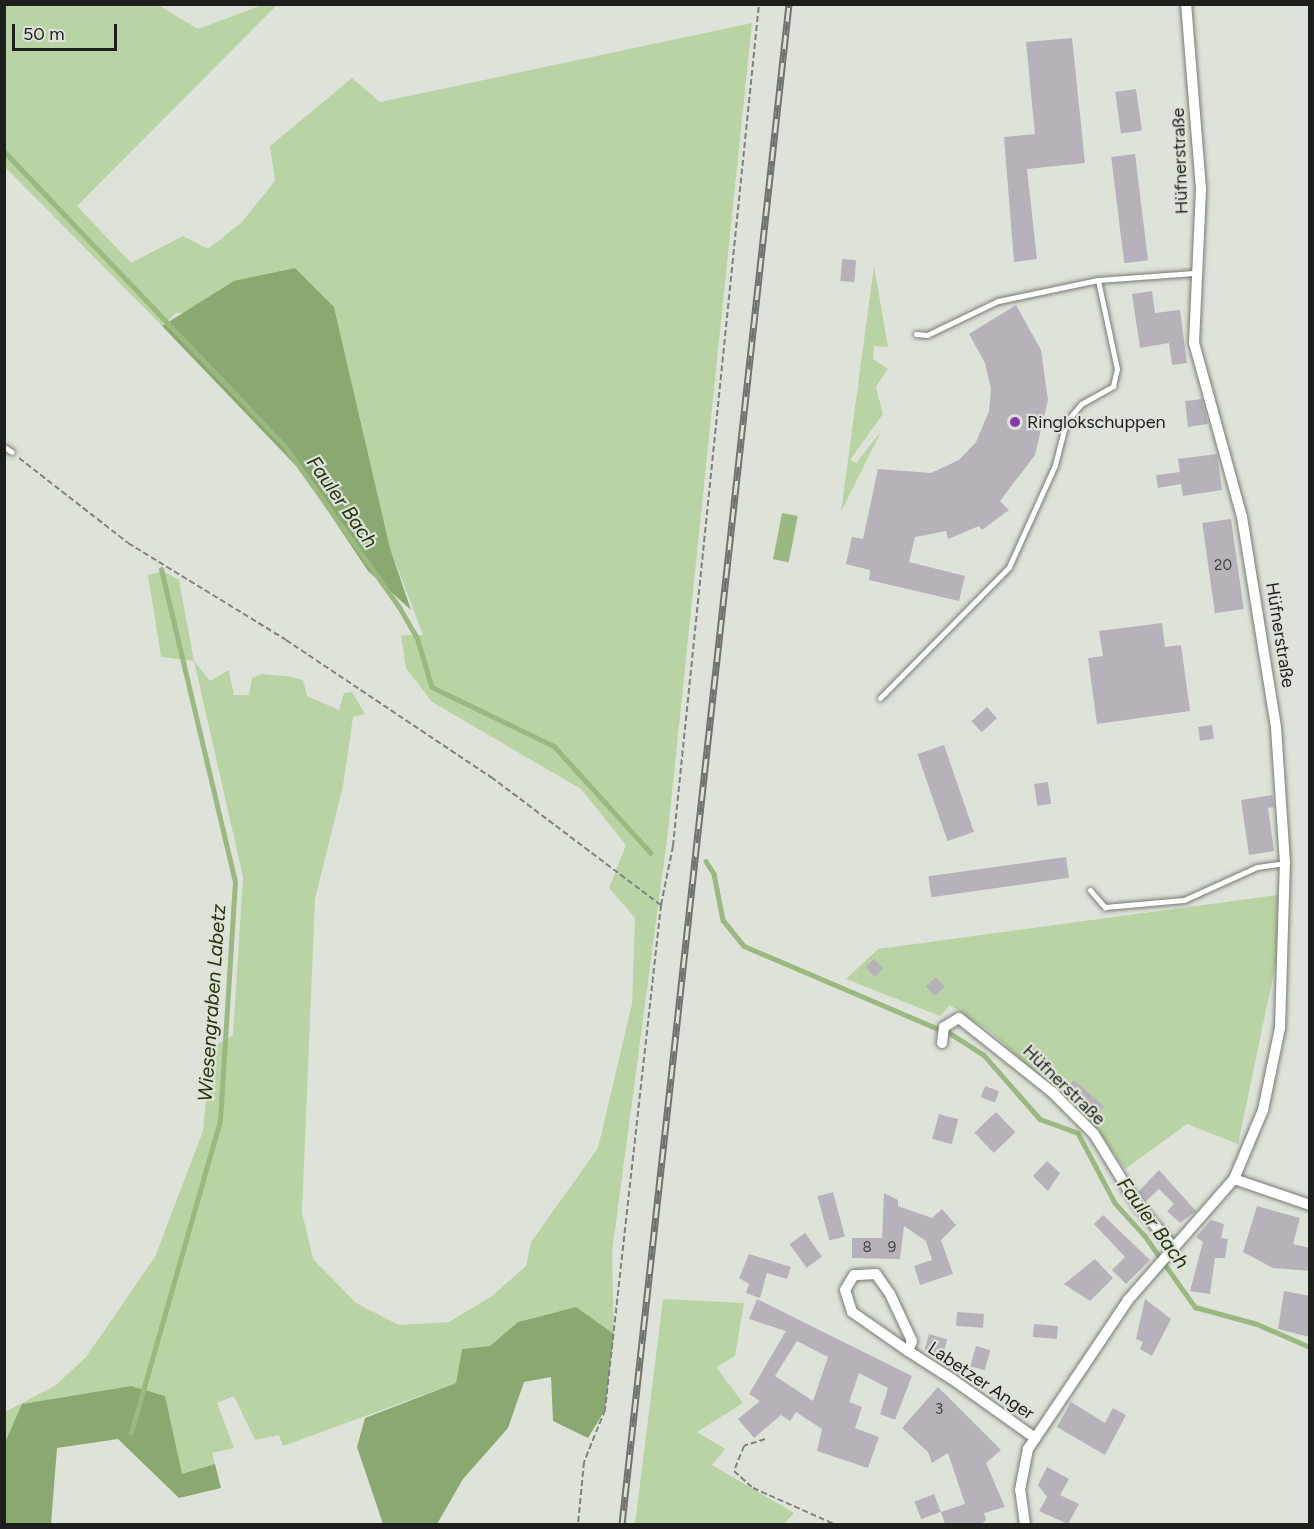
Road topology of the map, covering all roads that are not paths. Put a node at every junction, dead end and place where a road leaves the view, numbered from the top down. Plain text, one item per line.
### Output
1 (1186, 4) edge
2 (1194, 273) junction
3 (1098, 280) junction
4 (916, 334) dead end
5 (4, 447) edge
6 (12, 452) road end
7 (880, 698) dead end
8 (1285, 863) junction
9 (1090, 890) dead end
10 (942, 1043) dead end
11 (1234, 1179) junction
12 (1310, 1205) edge
13 (1171, 1251) junction
14 (908, 1352) junction
15 (1035, 1438) junction
16 (1025, 1524) edge

1 - 2 street, Hüfnerstraße
2 - 3 lane
2 - 8 street, Hüfnerstraße
3 - 4 lane
3 - 7 lane
5 - 6 lane
8 - 9 lane
8 - 11 street, Hüfnerstraße
10 - 13 street, Hüfnerstraße
11 - 12 street
11 - 13 street, Hüfnerstraße
13 - 15 street, Hüfnerstraße
14 - 14 street, Labetzer Anger
14 - 15 street, Labetzer Anger
15 - 16 street, Hüfnerstraße

